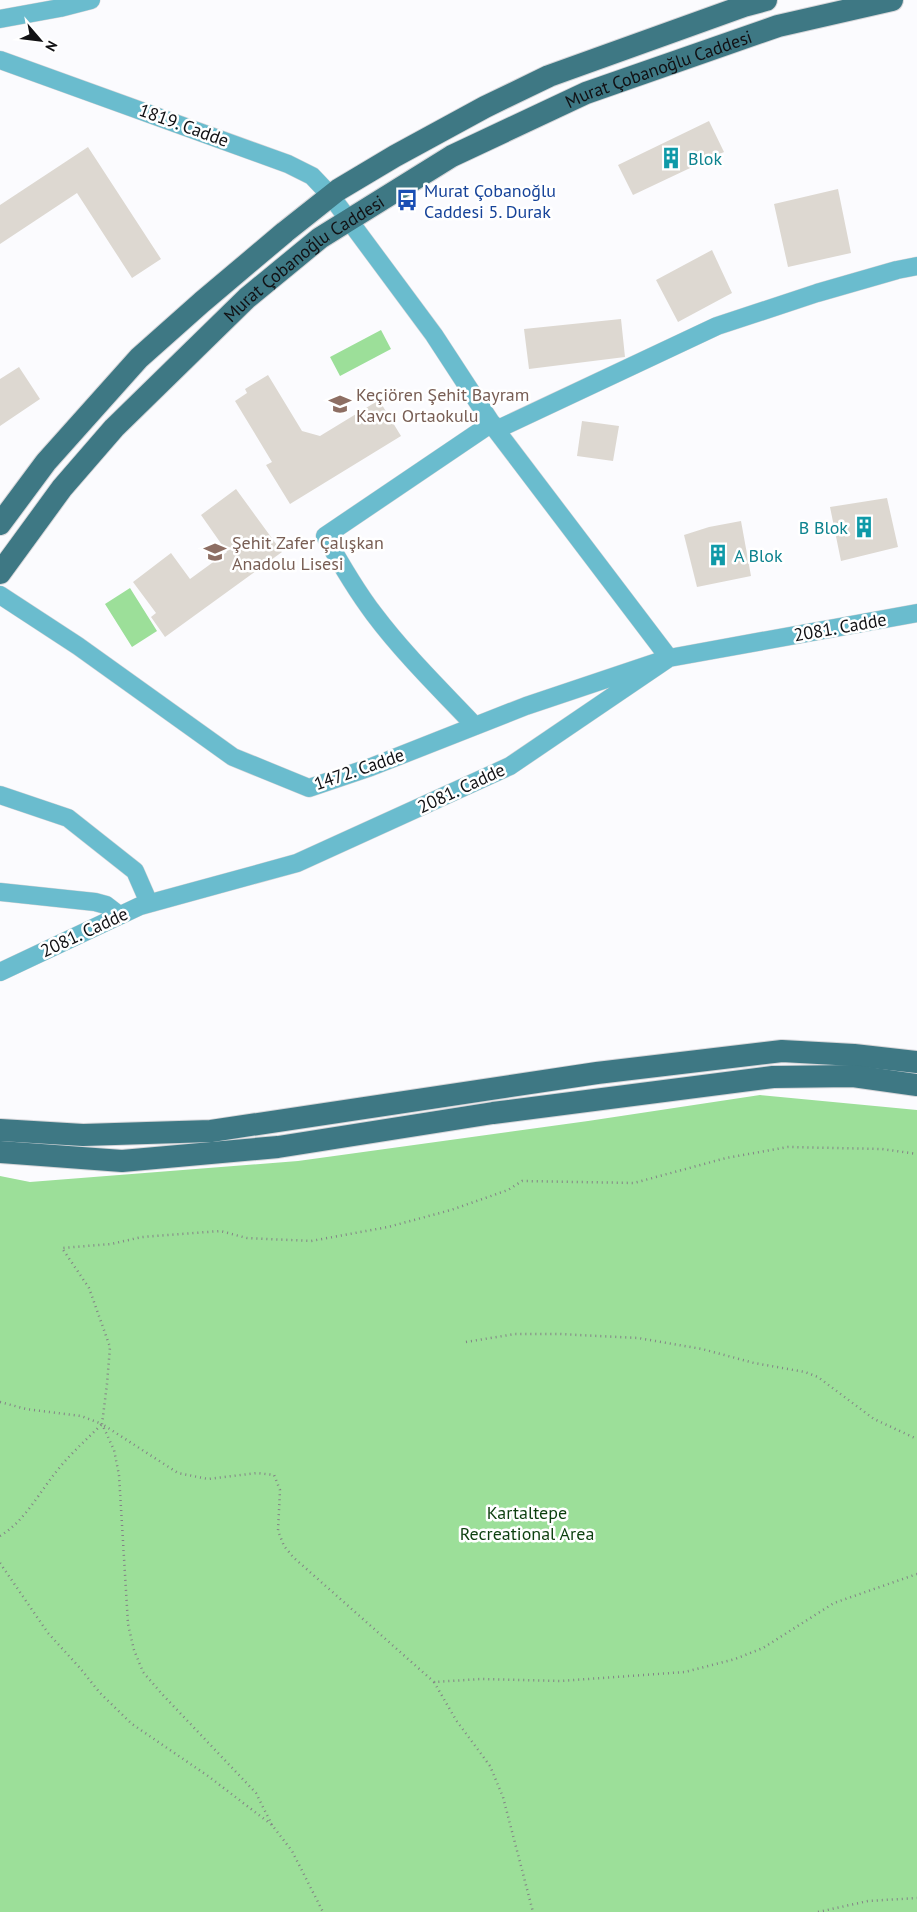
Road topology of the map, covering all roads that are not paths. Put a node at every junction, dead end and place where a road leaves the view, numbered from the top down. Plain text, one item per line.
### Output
1 (91, 0) edge
2 (766, 0) edge
3 (892, 0) edge
4 (0, 19) edge
5 (0, 60) edge
6 (331, 196) junction
7 (348, 220) junction
8 (917, 266) edge
9 (494, 426) junction
10 (0, 524) edge
11 (0, 572) edge
12 (0, 595) edge
13 (917, 613) edge
14 (669, 658) junction
15 (475, 726) junction
16 (0, 795) edge
17 (0, 892) edge
18 (149, 903) junction
19 (119, 915) junction
20 (0, 972) edge
21 (917, 1062) edge
22 (917, 1085) edge
23 (0, 1130) edge
24 (0, 1152) edge

1 - 4 street
2 - 6 main road, Murat Çobanoğlu Caddesi
3 - 7 main road, Murat Çobanoğlu Caddesi
5 - 6 street, 1819. Cadde
6 - 7 street, 1819. Cadde
6 - 10 main road, Murat Çobanoğlu Caddesi
7 - 9 street, 1819. Cadde
7 - 11 main road, Murat Çobanoğlu Caddesi
8 - 9 street
9 - 14 street, 1819. Cadde
9 - 15 street
12 - 15 street, 1472. Cadde
13 - 14 street, 2081. Cadde
14 - 15 street, 1472. Cadde
14 - 18 street, 2081. Cadde
16 - 18 street
17 - 19 street
18 - 19 street, 2081. Cadde
19 - 20 street, 2081. Cadde
21 - 23 main road
22 - 24 main road

